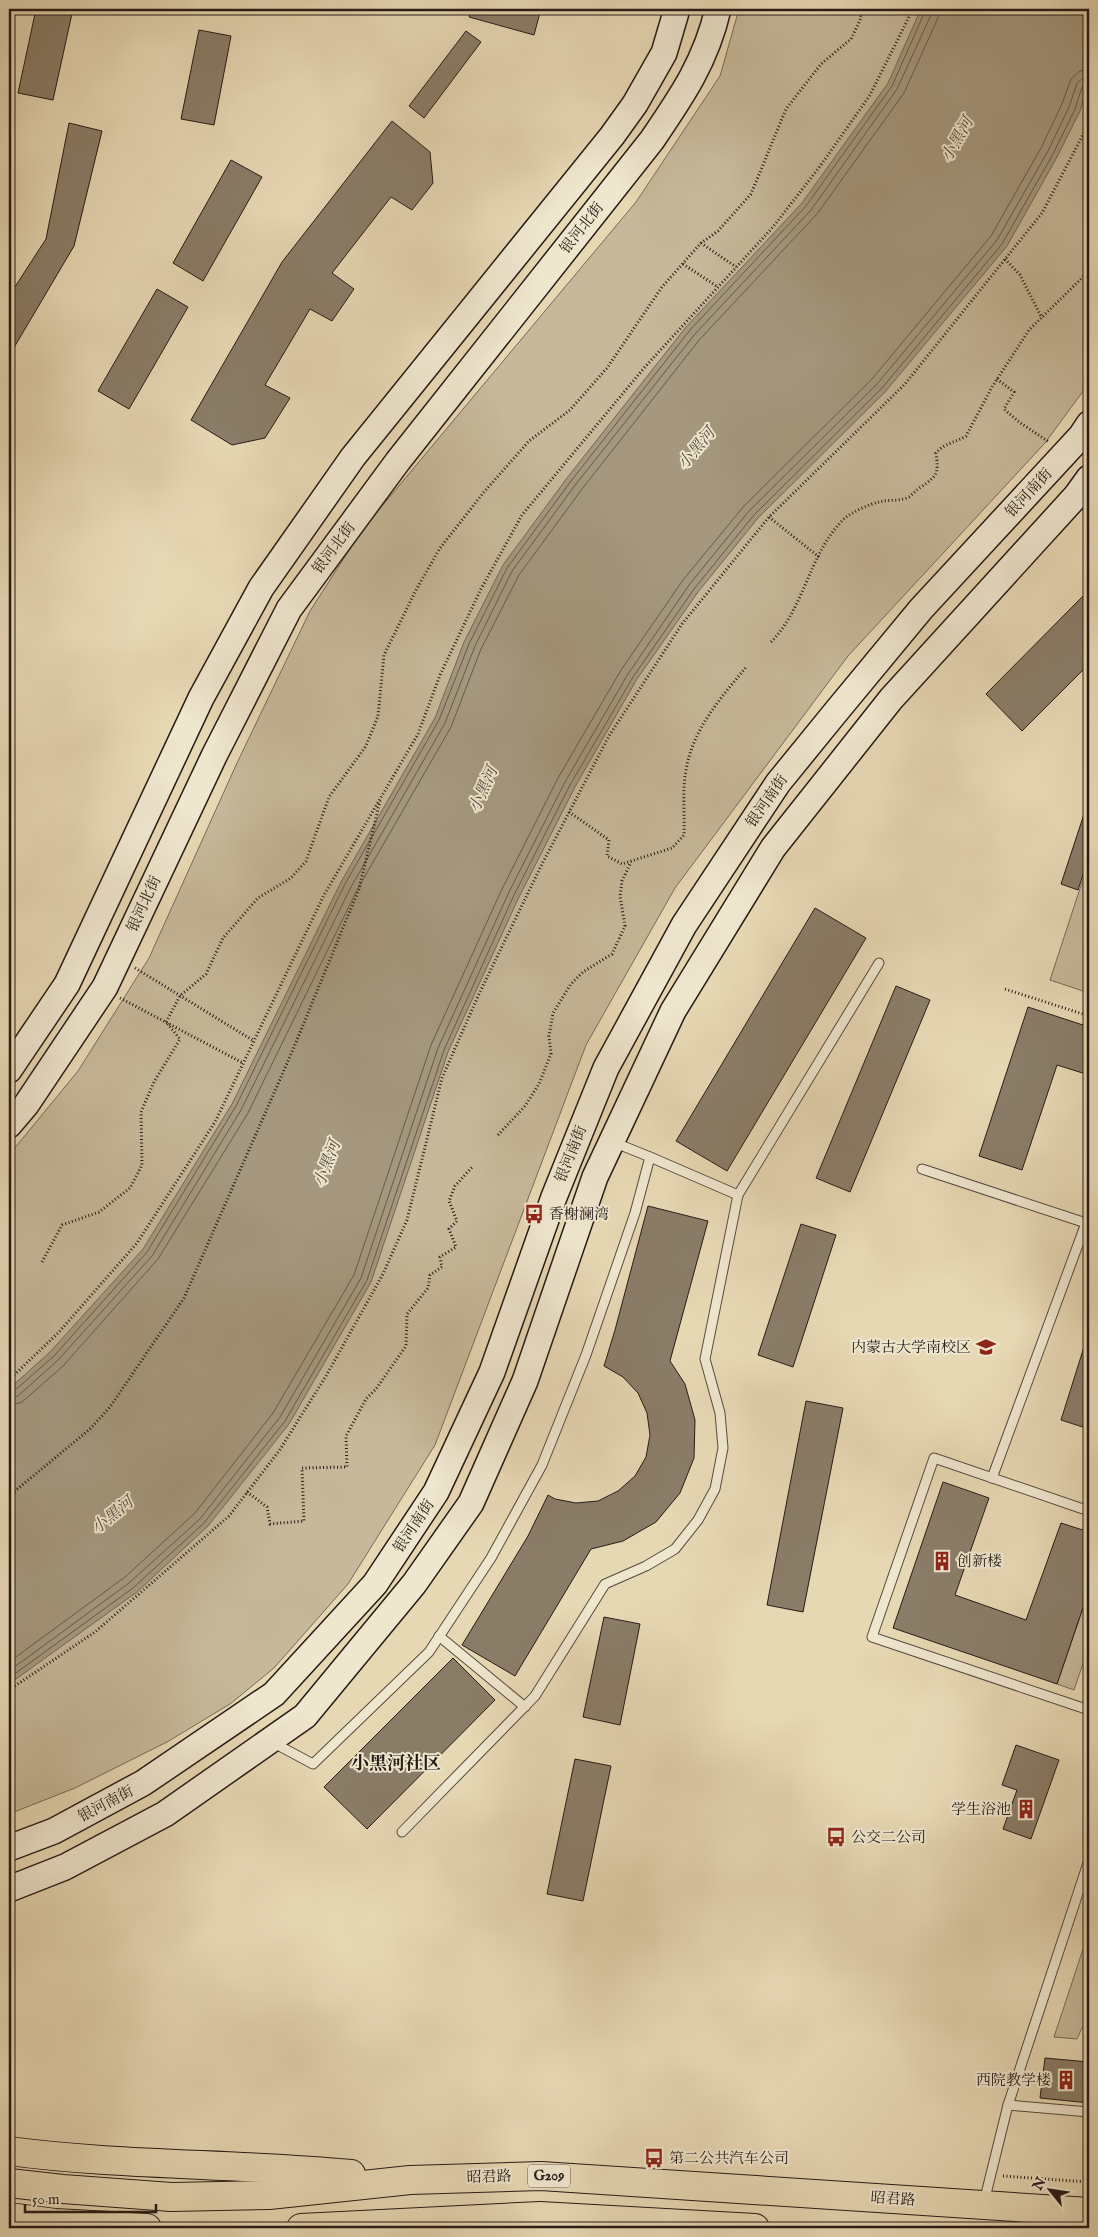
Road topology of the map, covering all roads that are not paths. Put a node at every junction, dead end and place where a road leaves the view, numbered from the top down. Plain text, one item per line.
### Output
1 (677, 9) edge
2 (718, 9) edge
3 (1089, 424) edge
4 (1089, 478) edge
5 (879, 963) dead end
6 (9, 1070) edge
7 (9, 1125) edge
8 (611, 1142) junction
9 (650, 1158) junction
10 (922, 1169) dead end
11 (738, 1195) junction
12 (1088, 1224) edge
13 (992, 1478) junction
14 (1089, 1511) edge
15 (439, 1636) junction
16 (524, 1707) junction
17 (1089, 1710) edge
18 (270, 1741) junction
19 (402, 1832) dead end
20 (9, 1848) edge
21 (1089, 1860) edge
22 (9, 1889) edge
23 (1008, 2105) junction
24 (1089, 2112) edge
25 (9, 2151) edge
26 (410, 2180) junction
27 (9, 2183) edge
28 (983, 2205) junction
29 (1089, 2212) edge
30 (9, 2217) edge
31 (396, 2225) edge
32 (147, 2228) edge
33 (301, 2228) edge
34 (755, 2228) edge

1 - 6 main road
2 - 7 main road, 银河北街
3 - 20 main road, 银河南街
4 - 8 main road, 银河南街
5 - 11 lane
8 - 9 lane
8 - 18 main road, 银河南街
9 - 11 lane
9 - 15 lane
10 - 12 lane
11 - 16 lane
12 - 13 lane
13 - 14 lane
13 - 17 lane
15 - 16 lane
15 - 18 lane
16 - 19 lane
18 - 22 main road, 银河南街
21 - 23 lane
23 - 24 lane
23 - 28 lane
25 - 26 highway, G209
26 - 27 highway, 昭君路 / G209
26 - 28 highway, 昭君路 / G209
28 - 29 highway, 昭君路 / G209
30 - 32 highway
31 - 33 highway
31 - 34 highway

